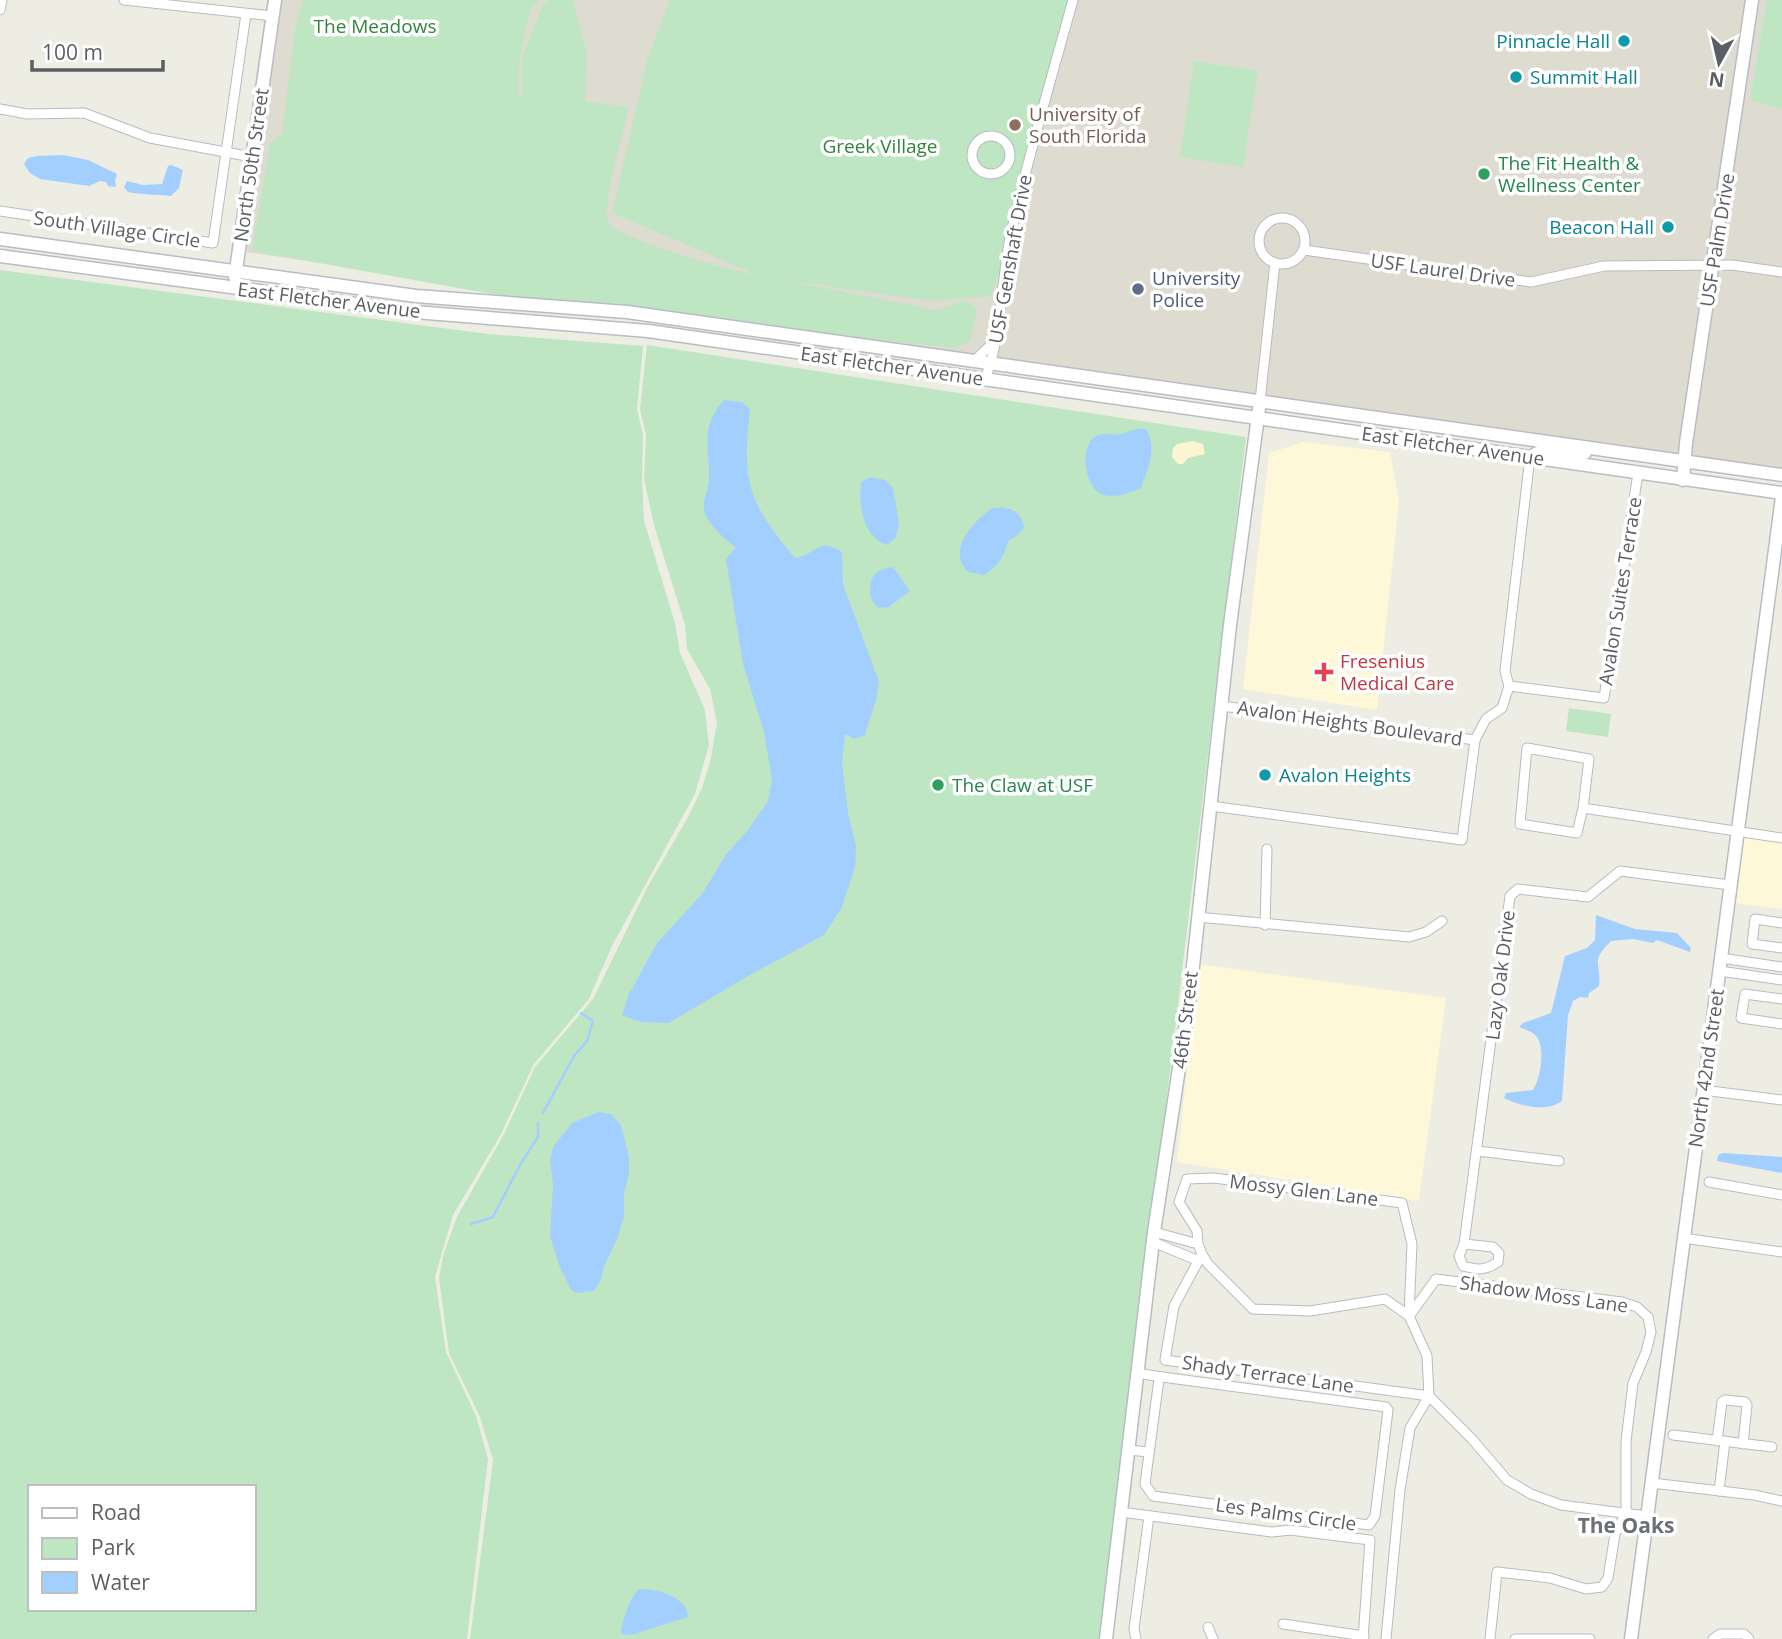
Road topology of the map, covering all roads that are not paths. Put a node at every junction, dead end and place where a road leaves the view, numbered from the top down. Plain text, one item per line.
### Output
1 (2, 0) edge
2 (124, 0) edge
3 (275, 0) edge
4 (1073, 0) edge
5 (1752, 0) edge
6 (0, 10) edge
7 (246, 14) junction
8 (272, 16) junction
9 (0, 109) edge
10 (224, 153) junction
11 (252, 158) junction
12 (1010, 159) junction
13 (1028, 162) junction
14 (0, 211) edge
15 (0, 239) edge
16 (1304, 250) junction
17 (0, 256) edge
18 (1275, 263) junction
19 (1713, 266) junction
20 (235, 271) junction
21 (1782, 272) edge
22 (233, 288) junction
23 (995, 341) junction
24 (992, 360) junction
25 (973, 362) junction
26 (985, 379) junction
27 (1260, 401) junction
28 (1258, 419) junction
29 (1610, 450) junction
30 (1530, 457) junction
31 (1685, 461) junction
32 (1638, 473) junction
33 (1782, 475) edge
34 (1683, 480) junction
35 (1782, 495) edge
36 (1509, 686) junction
37 (1222, 706) junction
38 (1475, 740) junction
39 (1211, 806) junction
40 (1583, 808) junction
41 (1737, 832) junction
42 (1782, 838) edge
43 (1267, 849) dead end
44 (1730, 885) junction
45 (1197, 917) junction
46 (1441, 921) dead end
47 (1782, 923) edge
48 (1265, 925) junction
49 (1782, 948) edge
50 (1720, 965) junction
51 (1782, 967) edge
52 (1782, 979) edge
53 (1782, 999) edge
54 (1782, 1024) edge
55 (1703, 1090) junction
56 (1782, 1100) edge
57 (1478, 1151) junction
58 (1559, 1161) dead end
59 (1712, 1182) dead end
60 (1782, 1195) edge
61 (1154, 1237) junction
62 (1683, 1238) junction
63 (1198, 1244) junction
64 (1464, 1244) dead end
65 (1782, 1252) edge
66 (1199, 1260) junction
67 (1409, 1317) junction
68 (1137, 1373) junction
69 (1162, 1377) junction
70 (1429, 1396) junction
71 (1673, 1435) dead end
72 (1721, 1441) junction
73 (1742, 1444) junction
74 (1772, 1447) dead end
75 (1128, 1450) junction
76 (1149, 1452) junction
77 (1652, 1483) junction
78 (1719, 1491) junction
79 (1782, 1501) edge
80 (1121, 1512) junction
81 (1626, 1513) junction
82 (1149, 1516) junction
83 (1647, 1516) junction
84 (1369, 1525) junction
85 (1370, 1540) junction
86 (1283, 1624) dead end
87 (1208, 1628) dead end
88 (1364, 1637) edge
89 (1106, 1639) edge
90 (1136, 1639) edge
91 (1213, 1639) edge
92 (1387, 1639) edge
93 (1490, 1639) edge
94 (1515, 1639) edge
95 (1590, 1639) edge
96 (1631, 1639) edge
97 (1713, 1639) edge
98 (1749, 1639) edge

1 - 6 street
2 - 7 street
3 - 8 main road, North 50th Street
4 - 13 street, USF Genshaft Drive
5 - 19 main road, USF Palm Drive
7 - 8 street
7 - 10 street, South Village Circle
8 - 11 main road, North 50th Street
9 - 10 street
10 - 11 street
10 - 14 street, South Village Circle
11 - 20 main road, North 50th Street
12 - 12 street
12 - 13 street
13 - 23 street, USF Genshaft Drive
15 - 20 main road, East Fletcher Avenue
16 - 18 street
16 - 18 street
16 - 19 street, USF Laurel Drive
17 - 22 main road, East Fletcher Avenue
18 - 27 street
19 - 21 street
19 - 31 main road, USF Palm Drive
20 - 22 main road, North 50th Street
20 - 25 main road, East Fletcher Avenue
22 - 26 main road, East Fletcher Avenue
23 - 24 street, USF Genshaft Drive
23 - 25 street
24 - 25 main road, East Fletcher Avenue
24 - 26 street, USF Genshaft Drive
24 - 27 main road, East Fletcher Avenue
26 - 28 main road, East Fletcher Avenue
27 - 28 main road, 46th Street
27 - 29 main road, East Fletcher Avenue
28 - 30 main road, East Fletcher Avenue
28 - 37 main road, 46th Street
29 - 30 main road
29 - 31 main road, East Fletcher Avenue
30 - 32 main road, East Fletcher Avenue
30 - 36 street
31 - 33 main road, East Fletcher Avenue
31 - 34 main road, USF Palm Drive
32 - 34 main road, East Fletcher Avenue
32 - 36 street, Avalon Suites Terrace
34 - 35 main road, East Fletcher Avenue
35 - 41 main road, North 42nd Street
36 - 38 street, Avalon Heights Boulevard
37 - 38 street, Avalon Heights Boulevard
37 - 39 main road, 46th Street
38 - 39 street
39 - 45 main road, 46th Street
40 - 40 street
40 - 41 street
41 - 42 street
41 - 44 main road, North 42nd Street
43 - 48 street
44 - 50 main road, North 42nd Street
44 - 57 street, Lazy Oak Drive
45 - 48 street
45 - 61 main road, 46th Street
46 - 48 street
47 - 49 street
50 - 51 street
50 - 52 street
50 - 55 main road, North 42nd Street
53 - 54 street
55 - 56 street
55 - 62 main road, North 42nd Street
57 - 58 street
57 - 64 street, Lazy Oak Drive
59 - 60 street
61 - 63 street
61 - 66 street
61 - 68 main road, 46th Street
62 - 65 street
62 - 77 main road, North 42nd Street
63 - 66 street, Mossy Glen Lane
63 - 67 street, Mossy Glen Lane
66 - 67 street
66 - 70 street, Shady Terrace Lane
67 - 70 street
67 - 81 street, Shadow Moss Lane
68 - 69 street, Les Palms Circle
68 - 75 main road, 46th Street
69 - 76 street, Les Palms Circle
69 - 84 street, Les Palms Circle
70 - 81 street
70 - 92 street
71 - 72 street
72 - 73 street
72 - 73 street
72 - 78 street
73 - 74 street
75 - 76 street
75 - 80 main road, 46th Street
76 - 84 street, Les Palms Circle
77 - 78 street
77 - 83 main road, North 42nd Street
78 - 79 street
80 - 82 street
80 - 89 main road, 46th Street
81 - 83 street
81 - 93 street
82 - 85 street
82 - 90 street
83 - 96 main road, North 42nd Street
84 - 85 street
85 - 88 street
86 - 88 street
87 - 91 street
94 - 95 street
97 - 98 street

